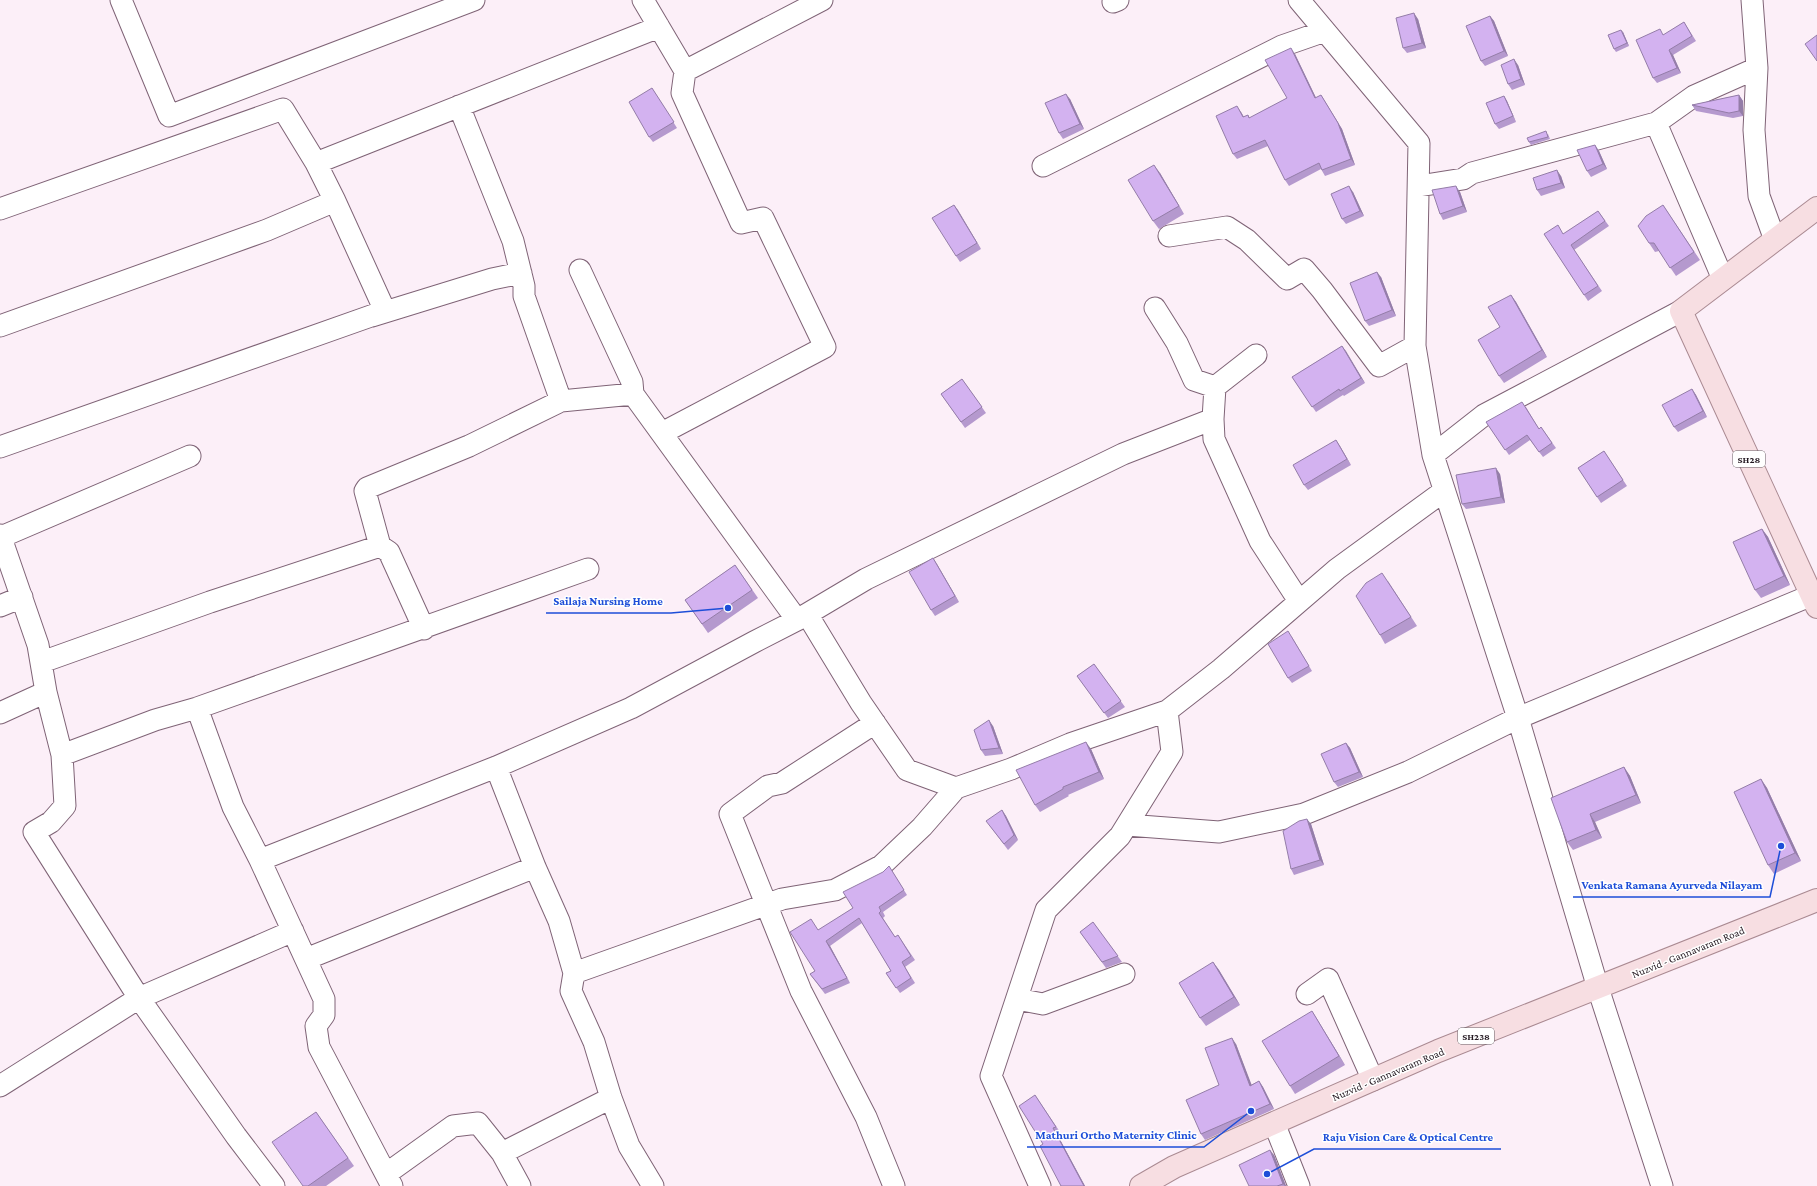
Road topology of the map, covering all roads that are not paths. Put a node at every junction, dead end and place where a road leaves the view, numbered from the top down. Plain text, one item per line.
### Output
1 (121, 0) edge
2 (474, 0) edge
3 (643, 0) edge
4 (822, 0) edge
5 (1299, 0) edge
6 (1752, 0) edge
7 (659, 27) junction
8 (1325, 31) junction
9 (1757, 68) junction
10 (685, 71) junction
11 (459, 106) junction
12 (1656, 123) junction
13 (316, 163) junction
14 (1043, 166) dead end
15 (1418, 186) junction
16 (335, 201) junction
17 (1817, 208) edge
18 (0, 209) edge
19 (1169, 236) dead end
20 (1775, 240) junction
21 (580, 270) dead end
22 (521, 273) junction
23 (1723, 279) junction
24 (1154, 308) dead end
25 (1681, 311) junction
26 (0, 326) edge
27 (341, 326) junction
28 (1415, 346) junction
29 (1256, 356) dead end
30 (1215, 387) junction
31 (633, 394) junction
32 (561, 401) junction
33 (1212, 419) junction
34 (662, 434) junction
35 (0, 447) edge
36 (1433, 455) junction
37 (190, 456) dead end
38 (1444, 491) junction
39 (0, 536) edge
40 (380, 546) junction
41 (588, 569) dead end
42 (22, 597) junction
43 (1299, 601) junction
44 (1814, 601) edge
45 (0, 606) edge
46 (802, 617) junction
47 (424, 629) junction
48 (42, 662) junction
49 (46, 692) junction
50 (197, 708) junction
51 (1167, 711) junction
52 (0, 713) edge
53 (1518, 718) junction
54 (875, 723) junction
55 (62, 755) junction
56 (496, 767) junction
57 (956, 788) junction
58 (1127, 825) junction
59 (260, 860) junction
60 (535, 867) junction
61 (1817, 900) edge
62 (767, 904) junction
63 (293, 931) junction
64 (306, 959) junction
65 (574, 973) junction
66 (1124, 974) dead end
67 (1598, 988) junction
68 (1307, 994) dead end
69 (139, 998) junction
70 (1017, 999) junction
71 (1373, 1080) junction
72 (0, 1086) edge
73 (611, 1098) junction
74 (1274, 1123) junction
75 (502, 1153) junction
76 (389, 1180) edge
77 (274, 1186) edge
78 (520, 1186) edge
79 (652, 1186) edge
80 (894, 1186) edge
81 (1040, 1186) edge
82 (1141, 1186) edge
83 (1299, 1186) edge
84 (1662, 1186) edge

1 - 2 street
3 - 7 street
4 - 10 street
5 - 8 street
6 - 9 street
7 - 10 street
7 - 11 street
8 - 14 street
8 - 15 street
9 - 12 street
9 - 20 street
10 - 34 street
11 - 13 street
11 - 22 street
12 - 15 street
12 - 23 street
13 - 16 street
13 - 18 street
15 - 28 street
16 - 26 street
16 - 27 street
17 - 20 main road
19 - 28 street
20 - 23 main road
21 - 31 street
22 - 27 street
22 - 32 street
23 - 25 main road
24 - 30 street
25 - 36 street
25 - 44 main road, SH28
27 - 35 street
28 - 36 street
29 - 30 street
30 - 33 street
31 - 32 street
31 - 34 street
32 - 40 street
33 - 43 street
33 - 46 street
34 - 46 street
36 - 38 street
37 - 39 street
38 - 43 street
38 - 53 street
39 - 42 street
40 - 47 street
40 - 48 street
41 - 47 street
42 - 45 street
42 - 48 street
43 - 51 street
44 - 53 street
46 - 54 street
46 - 56 street
47 - 50 street
48 - 49 street
49 - 52 street
49 - 55 street
50 - 55 street
50 - 59 street
51 - 57 street
51 - 58 street
53 - 58 street
53 - 67 street
54 - 57 street
54 - 62 street
55 - 69 street
56 - 59 street
56 - 60 street
57 - 62 street
58 - 70 street
59 - 63 street
60 - 64 street
60 - 65 street
61 - 67 main road, Nuzvid - Gannavaram Road / SH238
62 - 65 street
62 - 80 street
63 - 64 street
63 - 69 street
64 - 76 street
65 - 73 street
66 - 70 street
67 - 71 main road, Nuzvid - Gannavaram Road / SH238
67 - 84 street
68 - 71 street
69 - 72 street
69 - 77 street
70 - 81 street
71 - 74 main road, Nuzvid - Gannavaram Road / SH238
73 - 75 street
73 - 79 street
74 - 82 main road, Nuzvid - Gannavaram Road / SH238
74 - 83 street
75 - 76 street
75 - 78 street

